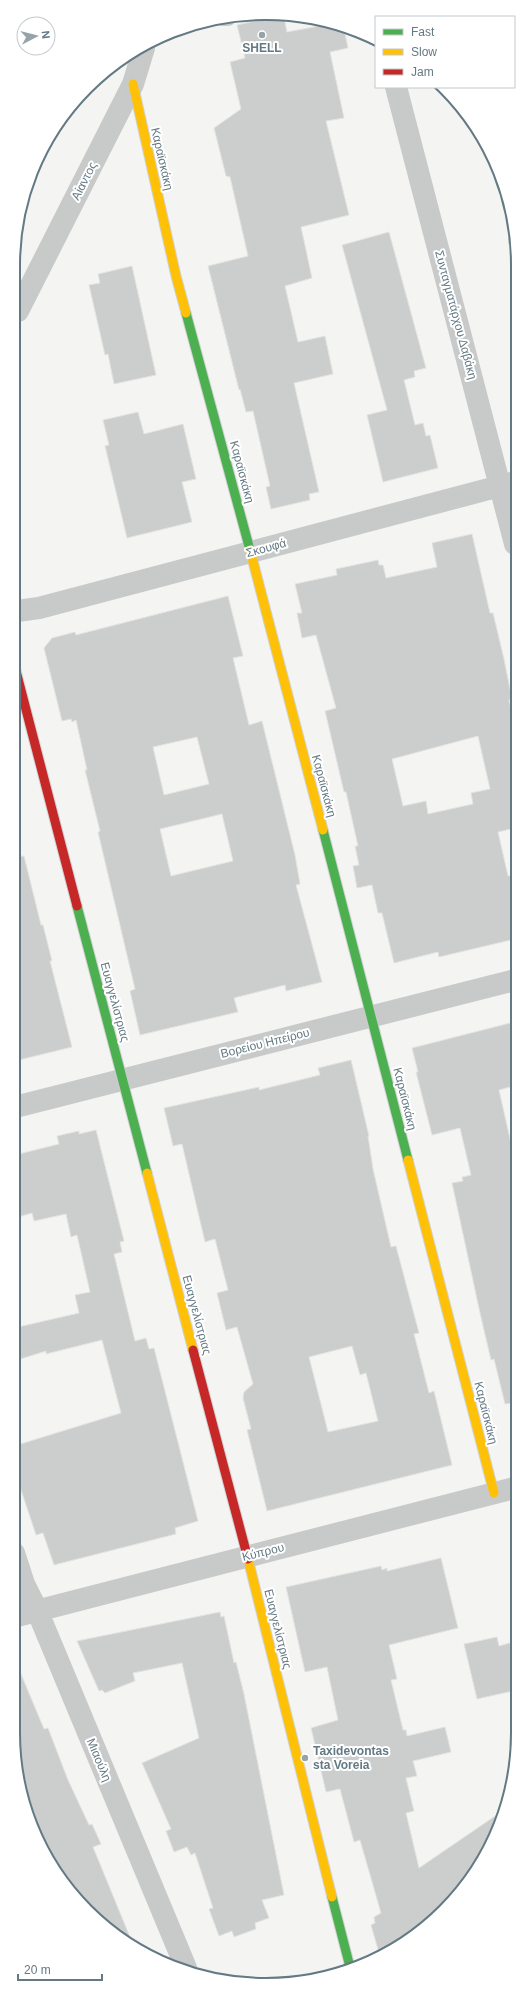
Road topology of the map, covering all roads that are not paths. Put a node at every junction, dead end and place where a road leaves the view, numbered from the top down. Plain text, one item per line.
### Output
1 (142, 53) edge
2 (133, 84) junction
3 (396, 88) edge
4 (20, 307) edge
5 (508, 484) edge
6 (511, 510) edge
7 (251, 552) junction
8 (20, 611) edge
9 (20, 686) edge
10 (511, 981) edge
11 (371, 1017) junction
12 (123, 1079) junction
13 (20, 1106) edge
14 (504, 1490) edge
15 (247, 1556) junction
16 (20, 1571) edge
17 (37, 1610) junction
18 (20, 1615) edge
19 (349, 1963) edge
20 (184, 1964) edge

1 - 2 street, Αίαντος
2 - 4 street, Αίαντος
2 - 7 street, Καραϊσκάκη
3 - 5 street, Συνταγματάρχου Δαβάκη
5 - 6 street, Συνταγματάρχου Δαβάκη
5 - 7 street, Σκουφά
7 - 8 street, Σκουφά
7 - 11 street, Καραϊσκάκη
9 - 12 street, Ευαγγελίστριας
10 - 11 street, Βορείου Ηπείρου
11 - 12 street, Βορείου Ηπείρου
11 - 14 street, Καραϊσκάκη
12 - 13 street, Βορείου Ηπείρου
12 - 15 street, Ευαγγελίστριας
14 - 15 street, Κύπρου
15 - 17 street, Κύπρου
15 - 19 street, Ευαγγελίστριας
16 - 17 street, Μιαούλη
17 - 18 street, Κύπρου
17 - 20 street, Μιαούλη

